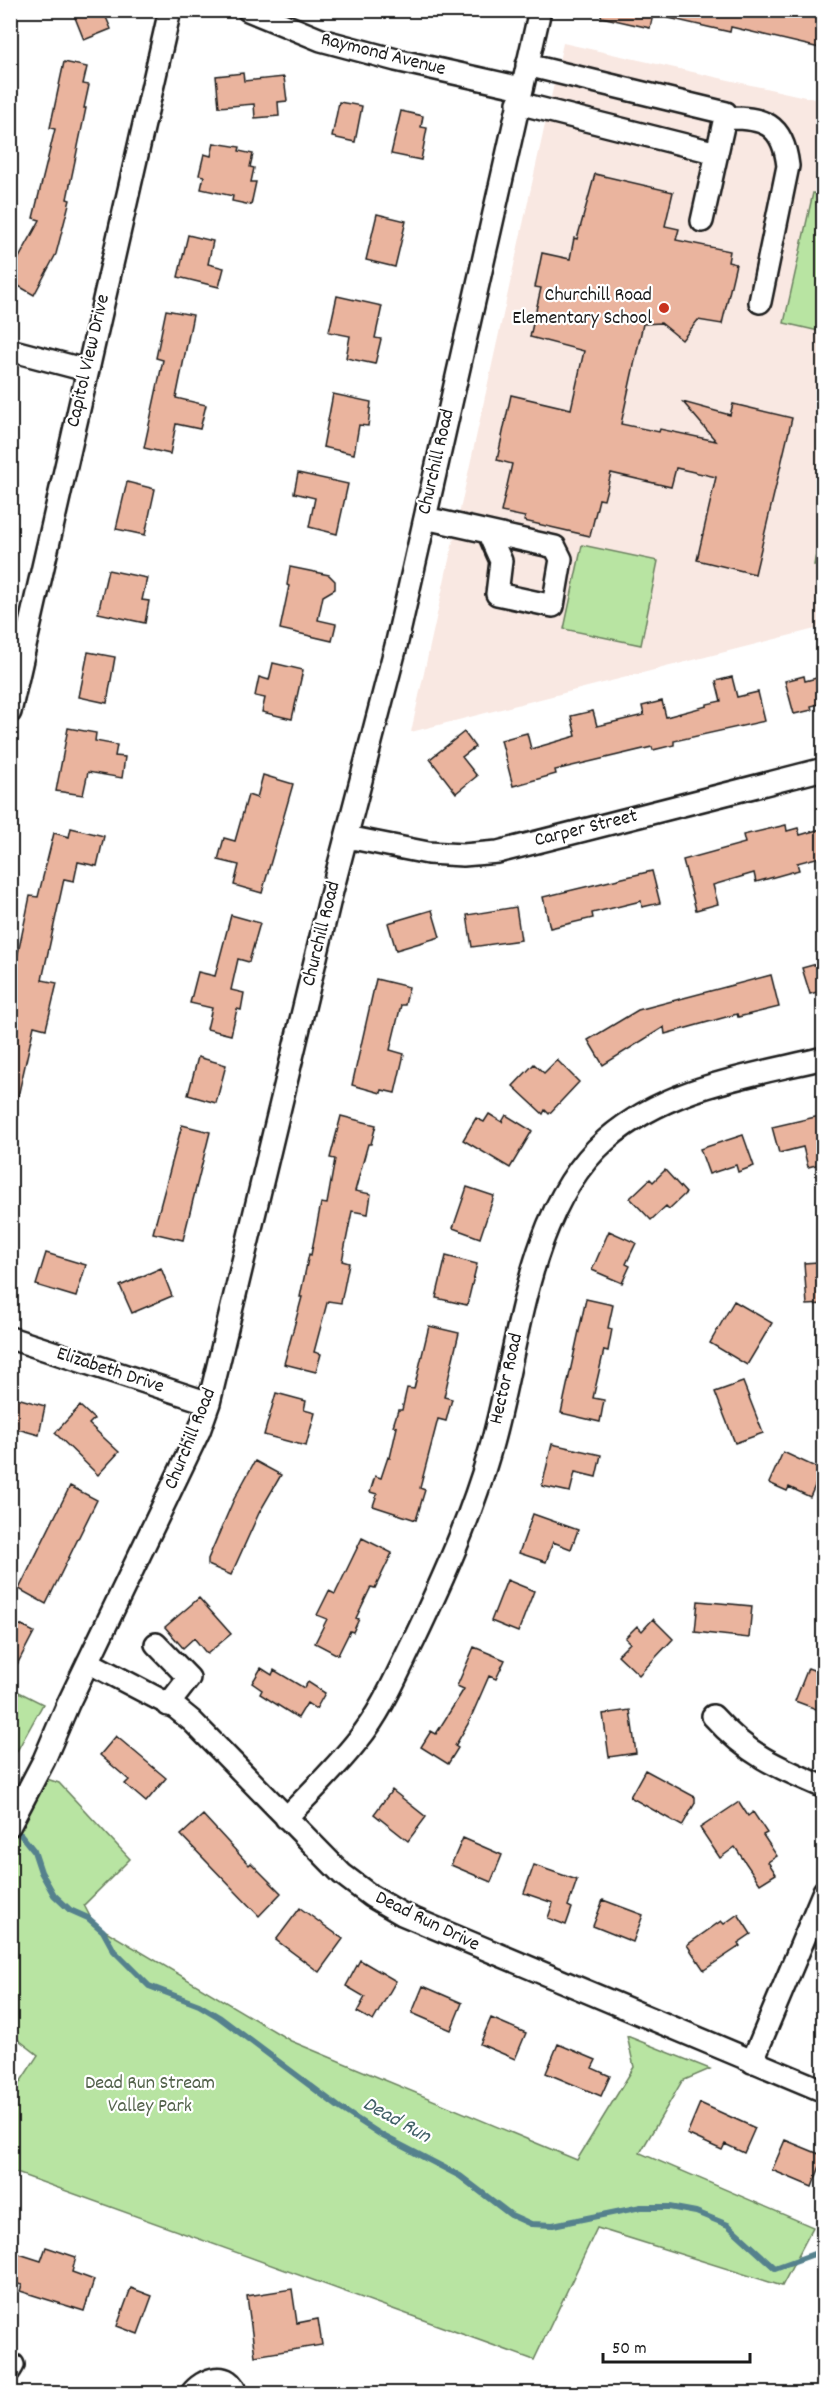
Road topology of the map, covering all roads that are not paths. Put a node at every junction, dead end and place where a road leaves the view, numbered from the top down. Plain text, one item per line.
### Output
1 (170, 10) edge
2 (248, 10) edge
3 (540, 10) edge
4 (526, 66) junction
5 (519, 95) junction
6 (725, 118) junction
7 (717, 153) junction
8 (702, 221) dead end
9 (760, 302) dead end
10 (10, 350) edge
11 (86, 370) junction
12 (425, 518) junction
13 (488, 532) dead end
14 (13, 689) edge
15 (10, 712) edge
16 (824, 769) edge
17 (346, 837) junction
18 (824, 1058) edge
19 (10, 1338) edge
20 (209, 1403) junction
21 (156, 1644) dead end
22 (88, 1662) junction
23 (168, 1705) junction
24 (713, 1716) dead end
25 (824, 1787) edge
26 (286, 1818) junction
27 (10, 1825) edge
28 (824, 1891) edge
29 (752, 2062) junction
30 (824, 2091) edge
31 (191, 2394) edge
32 (236, 2394) edge

1 - 11 street, Capitol View Drive
2 - 5 street, Raymond Avenue
3 - 4 street, Churchill Road
4 - 5 street, Churchill Road
4 - 6 street
5 - 7 street, Raymond Avenue
5 - 12 street, Churchill Road
6 - 7 street
6 - 9 street
7 - 8 street
10 - 11 street
11 - 14 street, Capitol View Drive
12 - 13 street
12 - 17 street, Churchill Road
14 - 15 street, Capitol View Drive
16 - 17 street, Carper Street
17 - 20 street, Churchill Road
18 - 26 street, Hector Road
19 - 20 street, Elizabeth Drive
20 - 22 street, Churchill Road
21 - 23 street
22 - 23 street, Dead Run Drive
22 - 27 street, Churchill Road
23 - 26 street, Dead Run Drive
24 - 25 street
26 - 29 street, Dead Run Drive
28 - 29 street
29 - 30 street, Dead Run Drive
31 - 32 street

